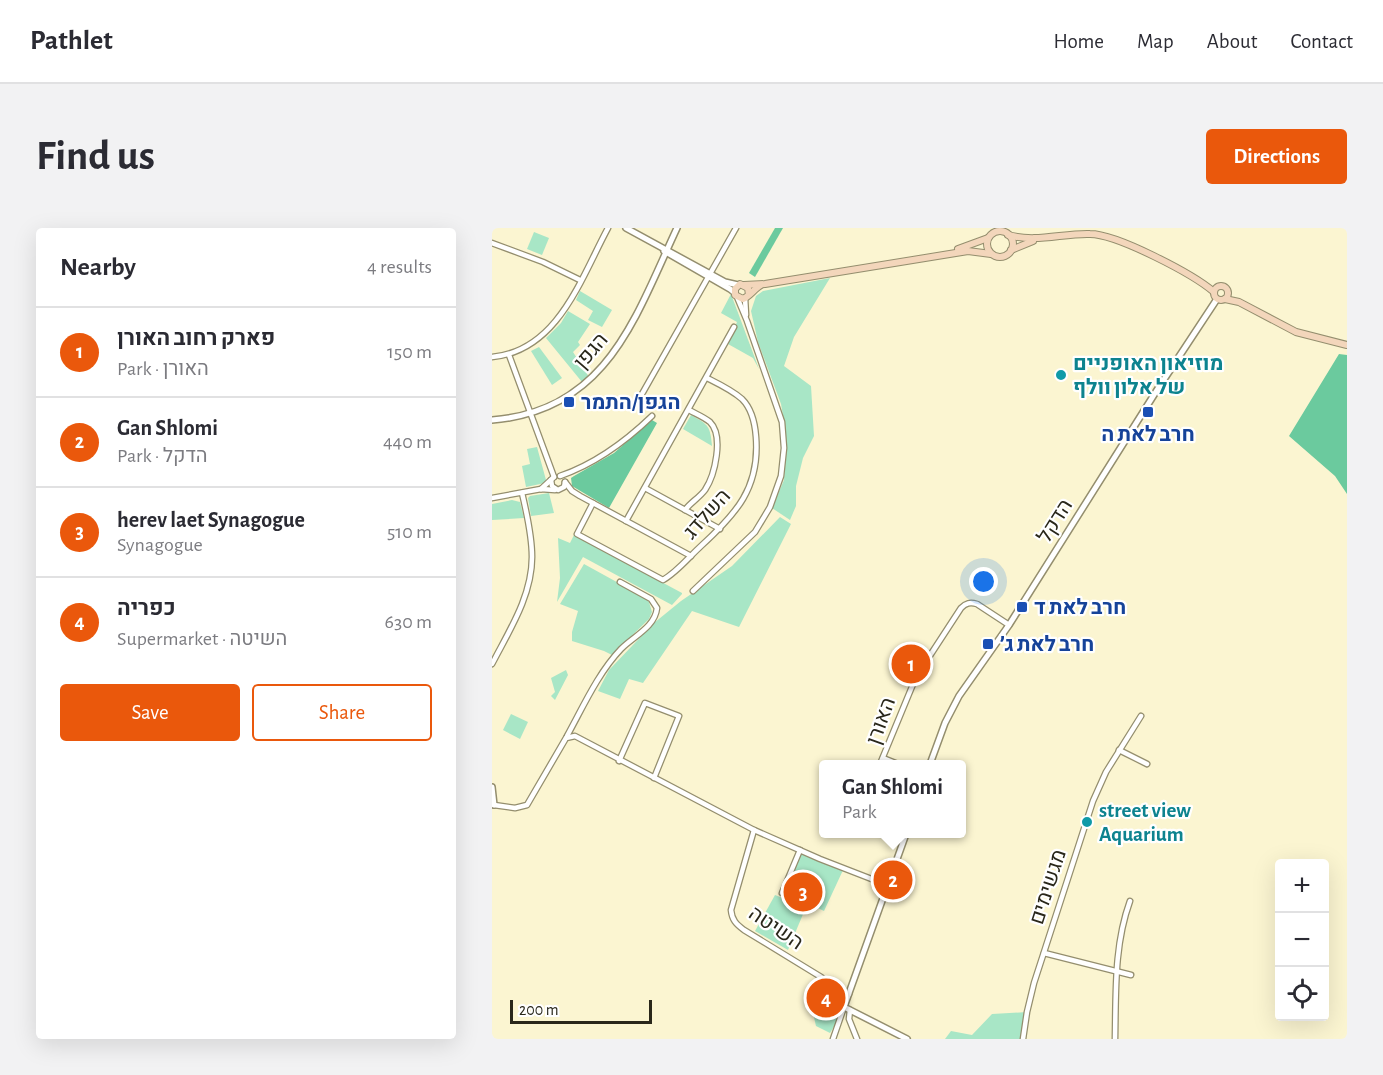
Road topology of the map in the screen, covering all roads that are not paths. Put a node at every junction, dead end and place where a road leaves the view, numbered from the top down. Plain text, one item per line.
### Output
1 (608, 228) edge
2 (626, 228) edge
3 (677, 228) edge
4 (736, 228) edge
5 (1005, 232) edge
6 (991, 233) edge
7 (1039, 239) junction
8 (492, 243) edge
9 (1011, 250) junction
10 (667, 251) junction
11 (991, 254) junction
12 (940, 255) junction
13 (710, 276) junction
14 (580, 280) junction
15 (765, 284) junction
16 (741, 285) junction
17 (1216, 293) junction
18 (736, 295) junction
19 (1226, 296) junction
20 (747, 297) junction
21 (747, 321) junction
22 (734, 327) dead end
23 (1347, 345) edge
24 (508, 355) junction
25 (492, 357) edge
26 (706, 378) junction
27 (638, 401) dead end
28 (689, 410) junction
29 (531, 413) junction
30 (652, 417) dead end
31 (492, 420) edge
32 (572, 471) junction
33 (555, 478) junction
34 (565, 481) junction
35 (645, 488) junction
36 (542, 489) junction
37 (558, 490) junction
38 (522, 493) junction
39 (580, 496) junction
40 (492, 498) edge
41 (593, 503) junction
42 (686, 510) junction
43 (626, 521) junction
44 (720, 529) junction
45 (691, 556) junction
46 (620, 582) dead end
47 (693, 591) dead end
48 (1009, 625) junction
49 (492, 664) edge
50 (1141, 716) dead end
51 (566, 738) junction
52 (1119, 750) junction
53 (883, 758) joint
54 (887, 760) edge
55 (932, 760) edge
56 (619, 761) junction
57 (1147, 764) dead end
58 (654, 778) junction
59 (492, 787) edge
60 (494, 805) joint
61 (754, 830) junction
62 (905, 838) edge
63 (800, 850) junction
64 (887, 885) junction
65 (782, 893) dead end
66 (1130, 901) dead end
67 (1044, 952) junction
68 (1116, 971) junction
69 (1131, 975) dead end
70 (849, 994) junction
71 (847, 1009) junction
72 (833, 1039) edge
73 (856, 1039) edge
74 (907, 1039) edge
75 (1023, 1039) edge
76 (1115, 1039) edge

1 - 14 street
2 - 10 street
3 - 10 street, הגפן
4 - 13 street
5 - 6 main road
5 - 7 main road
5 - 9 main road
6 - 11 main road
6 - 12 main road
7 - 9 main road
7 - 17 main road
8 - 14 street
9 - 11 main road
10 - 13 street
10 - 29 street, הגפן
11 - 12 main road
12 - 15 main road
13 - 16 street
13 - 18 street
13 - 27 street
14 - 24 street
15 - 16 main road
15 - 20 main road
16 - 18 main road
16 - 20 main road
17 - 19 main road
17 - 19 main road
17 - 48 street, הדקל
18 - 20 main road
18 - 21 street
19 - 23 main road
20 - 21 street
21 - 47 street
22 - 26 street
24 - 25 street
24 - 29 street
26 - 28 street
26 - 44 street, השלדג
28 - 35 street
28 - 42 street
29 - 31 street, הגפן
29 - 33 street
30 - 32 street
32 - 33 street
32 - 34 street
33 - 34 street
33 - 36 street
33 - 37 street
34 - 37 street
34 - 39 street
35 - 42 street
35 - 43 street
36 - 37 street
36 - 38 street
37 - 39 street
38 - 40 street
38 - 49 street
39 - 41 street
41 - 43 street
41 - 45 street, השלדג
42 - 44 street
43 - 45 street
44 - 45 street, השלדג
46 - 51 street
48 - 53 street, האורן
48 - 55 street, הדקל
50 - 52 street, מגשימים
51 - 56 street
51 - 60 street
52 - 57 street
52 - 67 street, מגשימים
53 - 54 street, האורן
56 - 58 street
56 - 58 street
58 - 61 street
59 - 60 street
61 - 63 street
61 - 70 street, השיטה
62 - 64 street
63 - 64 street
63 - 65 street
64 - 70 street
66 - 68 street
67 - 68 street
67 - 75 street, מגשימים
68 - 69 street
68 - 76 street
70 - 71 street
71 - 72 street
71 - 73 street
71 - 74 street

